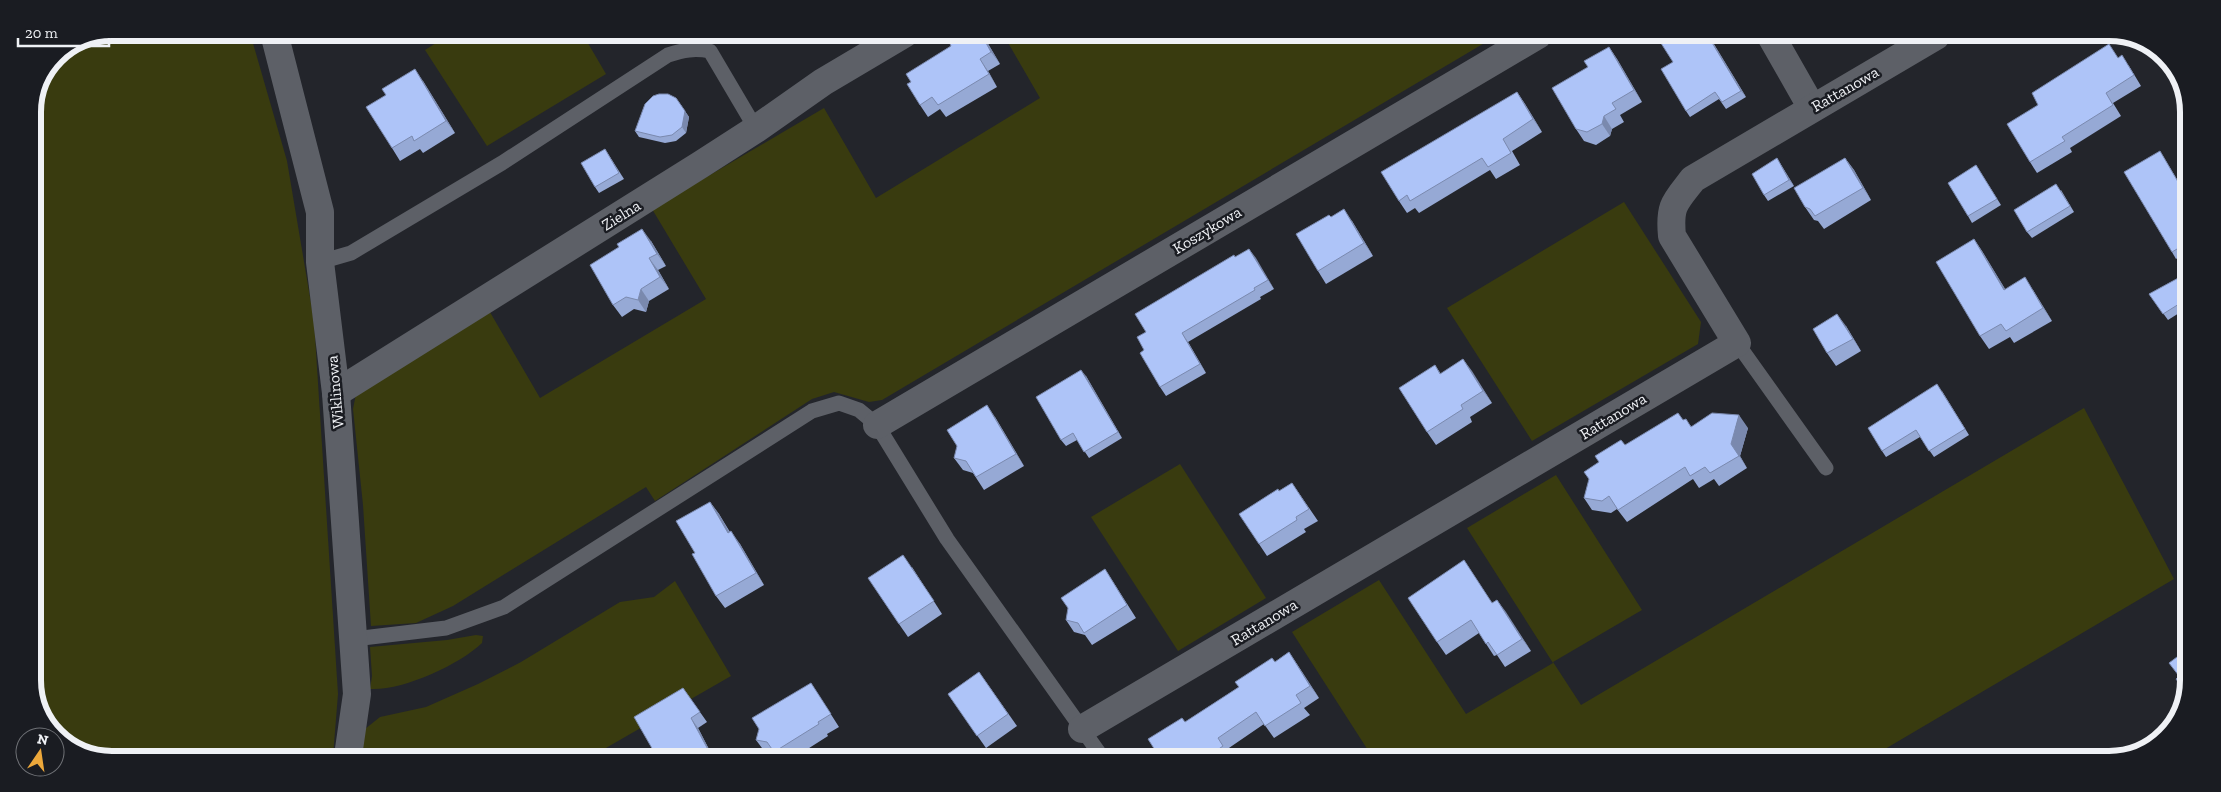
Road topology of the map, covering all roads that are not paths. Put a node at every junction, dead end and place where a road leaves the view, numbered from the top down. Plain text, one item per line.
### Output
1 (282, 41) edge
2 (892, 41) edge
3 (1528, 41) edge
4 (1775, 41) edge
5 (1927, 41) edge
6 (1812, 108) junction
7 (756, 129) junction
8 (320, 262) junction
9 (1737, 343) junction
10 (336, 393) junction
11 (877, 425) junction
12 (1826, 468) dead end
13 (354, 639) junction
14 (1082, 729) junction
15 (349, 751) edge
16 (1098, 751) edge

1 - 8 street, Wiklinowa
2 - 7 street, Zielna
3 - 11 street, Koszykowa
4 - 6 street
5 - 6 street, Rattanowa
6 - 9 street, Rattanowa
7 - 8 lane
7 - 10 street, Zielna
8 - 10 street, Wiklinowa
9 - 12 lane
9 - 14 street, Rattanowa
10 - 13 street, Wiklinowa
11 - 13 lane
11 - 14 lane
13 - 15 street, Wiklinowa
14 - 16 lane

